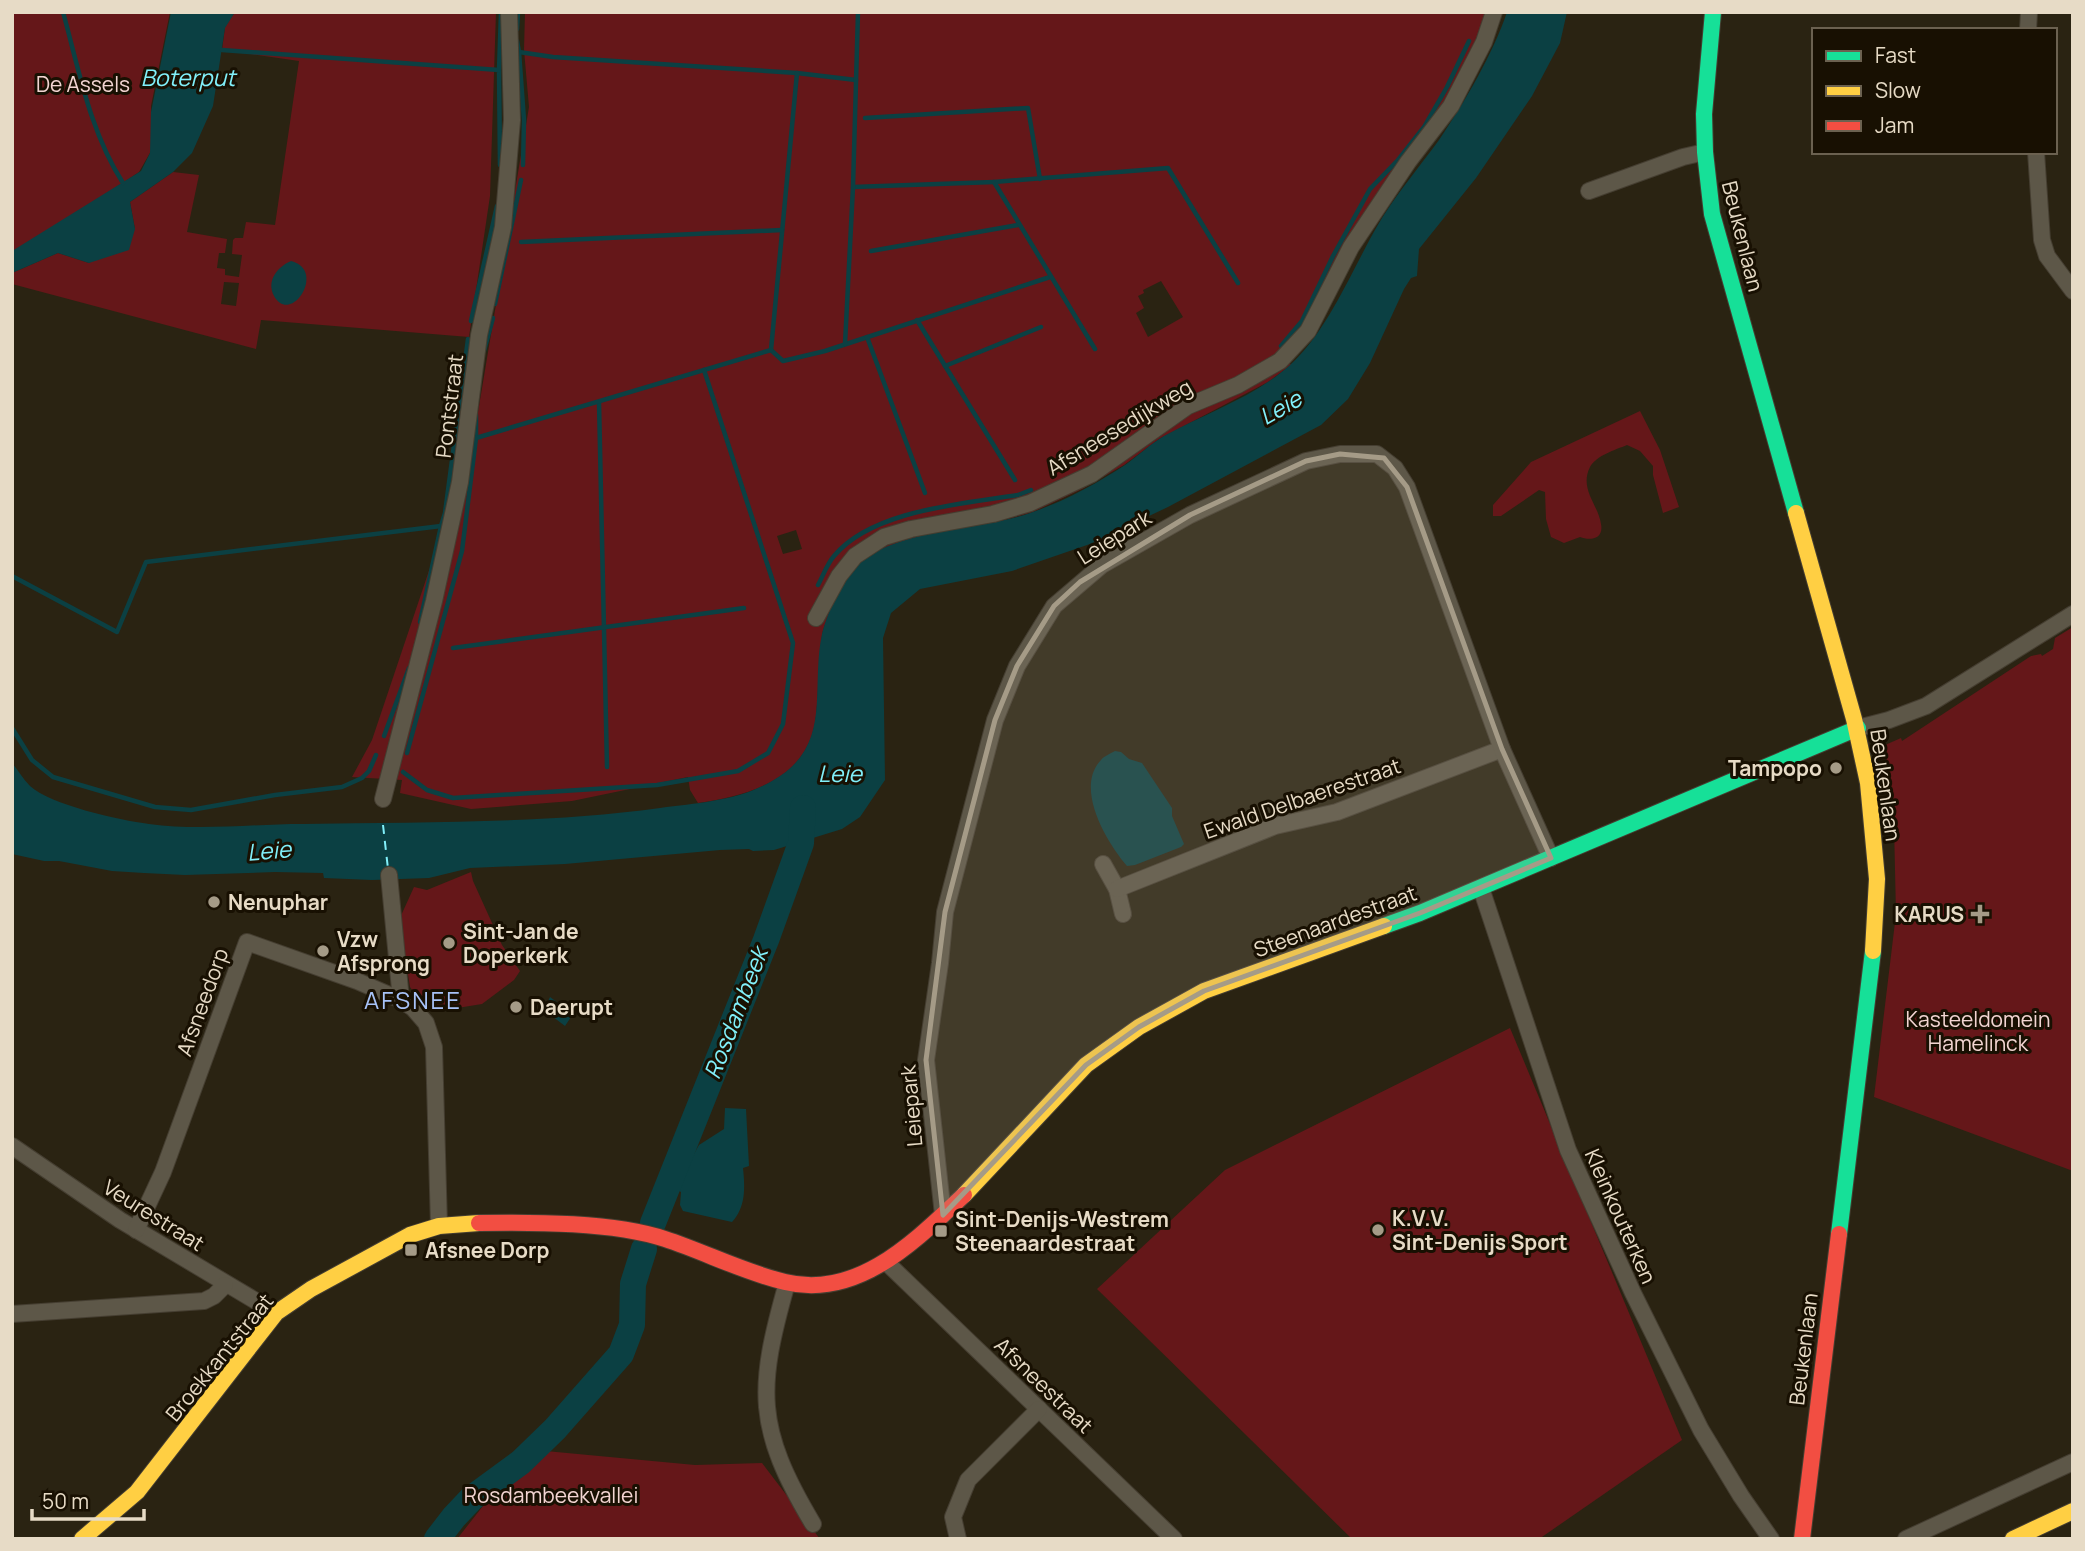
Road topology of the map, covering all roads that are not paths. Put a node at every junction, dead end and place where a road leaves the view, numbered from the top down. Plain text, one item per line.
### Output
1 (509, 12) edge
2 (1494, 12) edge
3 (1713, 12) edge
4 (1704, 152) junction
5 (2036, 154) edge
6 (1589, 191) dead end
7 (2073, 291) edge
8 (2073, 614) edge
9 (816, 618) dead end
10 (1858, 727) junction
11 (1502, 749) junction
12 (383, 799) dead end
13 (1551, 858) junction
14 (1103, 864) dead end
15 (389, 875) dead end
16 (1481, 888) junction
17 (1117, 889) junction
18 (1123, 914) dead end
19 (401, 1000) junction
20 (12, 1146) edge
21 (943, 1214) junction
22 (439, 1226) junction
23 (136, 1230) junction
24 (663, 1238) joint
25 (886, 1262) junction
26 (787, 1283) junction
27 (225, 1285) junction
28 (276, 1313) junction
29 (12, 1314) edge
30 (1039, 1409) junction
31 (2073, 1462) edge
32 (2073, 1511) edge
33 (813, 1524) dead end
34 (82, 1539) edge
35 (958, 1539) edge
36 (1174, 1539) edge
37 (1771, 1539) edge
38 (1802, 1539) edge
39 (1906, 1539) edge
40 (2013, 1539) edge

1 - 12 street, Pontstraat
2 - 9 street, Afsneesedijkweg
3 - 4 main road, Beukenlaan
4 - 6 street
4 - 10 main road, Beukenlaan
5 - 7 street
8 - 10 street, Steenaardestraat
10 - 13 main road, Steenaardestraat
10 - 38 main road, Beukenlaan
11 - 13 street, Leiepark
11 - 17 street, Ewald Delbaerestraat
11 - 21 street, Leiepark
13 - 16 main road, Steenaardestraat
14 - 17 street
15 - 19 street
16 - 21 main road, Steenaardestraat
16 - 37 street, Kleinkouterken
17 - 18 street
19 - 22 street, Afsneedorp
19 - 23 street, Afsneedorp
20 - 23 street, Veurestraat
21 - 25 main road, Steenaardestraat
22 - 24 main road, Broekkantstraat
22 - 28 main road, Broekkantstraat
23 - 27 street, Veurestraat
24 - 26 main road, Steenaardestraat
25 - 26 main road, Steenaardestraat
25 - 30 street, Afsneestraat
26 - 33 street
27 - 28 street, Veurestraat
27 - 29 street
28 - 34 main road, Broekkantstraat
30 - 35 street
30 - 36 street, Afsneestraat
31 - 39 street
32 - 40 main road

